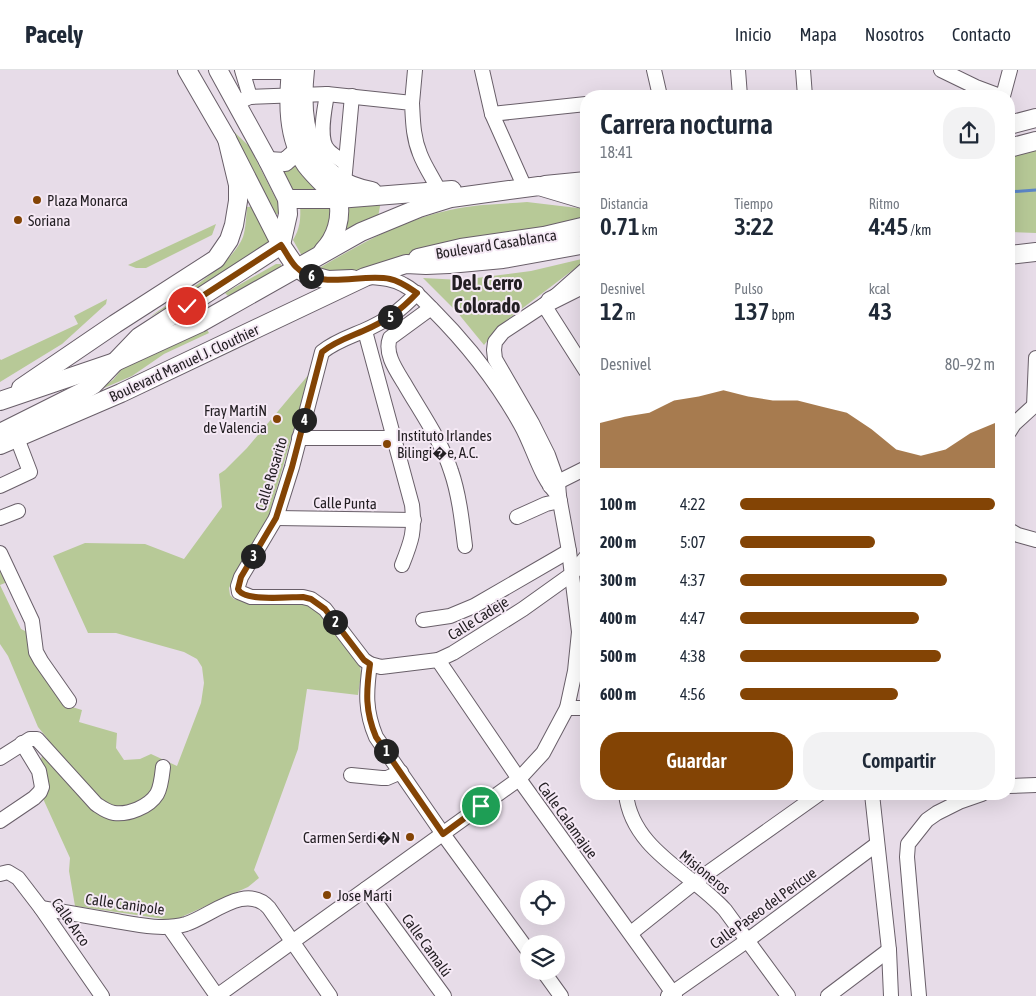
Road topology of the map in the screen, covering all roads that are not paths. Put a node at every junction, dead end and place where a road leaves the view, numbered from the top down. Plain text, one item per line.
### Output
1 (187, 70) edge
2 (218, 70) edge
3 (415, 70) edge
4 (482, 70) edge
5 (654, 70) edge
6 (738, 70) edge
7 (803, 70) edge
8 (941, 70) edge
9 (1010, 70) edge
10 (243, 71) edge
11 (296, 71) edge
12 (659, 90) edge
13 (740, 90) edge
14 (805, 90) edge
15 (985, 90) edge
16 (1004, 90) edge
17 (327, 94) junction
18 (296, 95) junction
19 (352, 96) junction
20 (243, 100) junction
21 (412, 103) junction
22 (580, 105) edge
23 (492, 114) junction
24 (1036, 118) edge
25 (1015, 123) edge
26 (227, 139) junction
27 (1036, 141) edge
28 (1015, 146) edge
29 (297, 149) junction
30 (268, 161) junction
31 (345, 162) junction
32 (580, 182) edge
33 (532, 187) junction
34 (341, 191) junction
35 (441, 195) junction
36 (580, 199) edge
37 (287, 200) junction
38 (580, 228) edge
39 (1015, 243) edge
40 (1036, 243) edge
41 (281, 245) junction
42 (580, 245) edge
43 (1036, 252) edge
44 (322, 253) junction
45 (1015, 254) edge
46 (1015, 261) edge
47 (1036, 261) edge
48 (406, 264) junction
49 (296, 267) junction
50 (365, 277) junction
51 (580, 282) edge
52 (417, 293) junction
53 (547, 303) junction
54 (431, 308) junction
55 (365, 331) junction
56 (1036, 358) edge
57 (580, 361) edge
58 (115, 362) junction
59 (2, 401) edge
60 (1035, 405) edge
61 (1015, 423) edge
62 (8, 435) edge
63 (299, 438) junction
64 (394, 438) junction
65 (0, 445) edge
66 (580, 473) edge
67 (0, 486) edge
68 (556, 492) junction
69 (18, 511) dead end
70 (517, 517) dead end
71 (0, 518) edge
72 (276, 518) junction
73 (414, 520) junction
74 (1015, 533) edge
75 (1036, 540) edge
76 (465, 546) dead end
77 (569, 551) junction
78 (0, 553) edge
79 (402, 564) dead end
80 (580, 564) edge
81 (572, 574) junction
82 (580, 616) edge
83 (423, 620) dead end
84 (580, 647) edge
85 (438, 660) junction
86 (370, 664) junction
87 (69, 701) dead end
88 (567, 708) junction
89 (580, 708) edge
90 (26, 741) junction
91 (0, 758) edge
92 (163, 767) dead end
93 (400, 772) junction
94 (351, 775) dead end
95 (519, 779) junction
96 (1036, 784) edge
97 (1015, 786) edge
98 (628, 800) edge
99 (811, 800) edge
100 (873, 800) edge
101 (965, 800) edge
102 (0, 821) edge
103 (443, 834) junction
104 (877, 844) junction
105 (4, 873) edge
106 (696, 882) junction
107 (366, 889) junction
108 (41, 908) junction
109 (169, 927) junction
110 (631, 933) junction
111 (520, 940) edge
112 (748, 940) junction
113 (292, 942) junction
114 (889, 950) junction
115 (549, 980) edge
116 (672, 995) edge
117 (102, 996) edge
118 (217, 996) edge
119 (330, 996) edge
120 (444, 996) edge
121 (561, 996) edge
122 (788, 996) edge
123 (828, 996) edge
124 (891, 996) edge
125 (918, 996) edge

1 - 26 main road
2 - 20 main road
3 - 21 street
4 - 23 street
5 - 12 street
6 - 13 street
7 - 14 street
8 - 15 street
9 - 16 street
10 - 11 street
10 - 20 street
11 - 18 main road
17 - 18 street
17 - 19 street
17 - 31 street
18 - 20 street
18 - 29 main road
18 - 34 main road
19 - 21 street
19 - 31 street
20 - 30 main road
21 - 35 street
22 - 23 street
23 - 33 street
24 - 25 main road
26 - 41 main road
26 - 59 main road
27 - 28 main road
29 - 30 main road
29 - 34 main road
30 - 37 main road
31 - 34 street
32 - 33 main road
33 - 35 main road
33 - 36 main road
34 - 35 main road
34 - 37 main road
34 - 44 main road
35 - 44 main road, Boulevard Manuel J. Clouthier
37 - 41 main road
38 - 48 main road, Boulevard Casablanca
39 - 40 main road
41 - 49 main road
41 - 58 main road, Boulevard Manuel J. Clouthier
42 - 48 main road, Boulevard Manuel J. Clouthier
43 - 45 main road
44 - 49 main road, Boulevard Manuel J. Clouthier
46 - 47 main road
48 - 50 main road, Boulevard Manuel J. Clouthier
49 - 50 main road, Boulevard Manuel J. Clouthier
49 - 58 main road, Boulevard Manuel J. Clouthier
50 - 52 street
50 - 62 main road, Boulevard Manuel J. Clouthier
51 - 53 main road
52 - 54 street
52 - 55 street, Calle Rosarito
53 - 57 street
53 - 68 street
54 - 68 street
54 - 76 street
55 - 63 street, Calle Rosarito
55 - 64 street
56 - 60 street
58 - 59 main road, Boulevard Manuel J. Clouthier
58 - 62 main road, Boulevard Manuel J. Clouthier
60 - 61 street
62 - 65 main road, Boulevard Manuel J. Clouthier
62 - 67 street
63 - 64 street
63 - 72 street, Calle Rosarito
64 - 73 street
66 - 68 street
68 - 70 street
68 - 77 street
69 - 71 street
72 - 73 street, Calle Punta
72 - 86 street, Calle Rosarito
73 - 79 street
74 - 75 street
77 - 81 street
77 - 83 street
78 - 87 street
80 - 81 street, Calle Cadeje
81 - 82 street
81 - 85 street, Calle Cadeje
84 - 88 street
85 - 86 street, Calle Cadeje
85 - 95 street, Calle Calamajue
86 - 93 street
88 - 89 street
88 - 95 street
90 - 91 street
90 - 92 street
90 - 102 street
93 - 94 street
93 - 103 street
95 - 103 street
95 - 110 street, Calle Calamajue
96 - 97 street
98 - 106 street, Misioneros
99 - 106 street
100 - 104 street
101 - 125 street
103 - 107 street
103 - 111 street
104 - 112 street, Calle Paseo del Pericue
104 - 114 street
105 - 108 street, Calle Arco
106 - 110 street
106 - 112 street, Misioneros
107 - 113 street
107 - 120 street, Calle Camalú
108 - 109 street, Calle Canipole
108 - 117 street, Calle Arco
109 - 113 street, Calle Canipole
109 - 118 street
110 - 116 street, Calle Calamajue
112 - 116 street, Calle Paseo del Pericue
112 - 122 street, Misioneros
113 - 118 street
113 - 119 street, Calle Canipole
114 - 123 street
114 - 124 street
115 - 121 street

